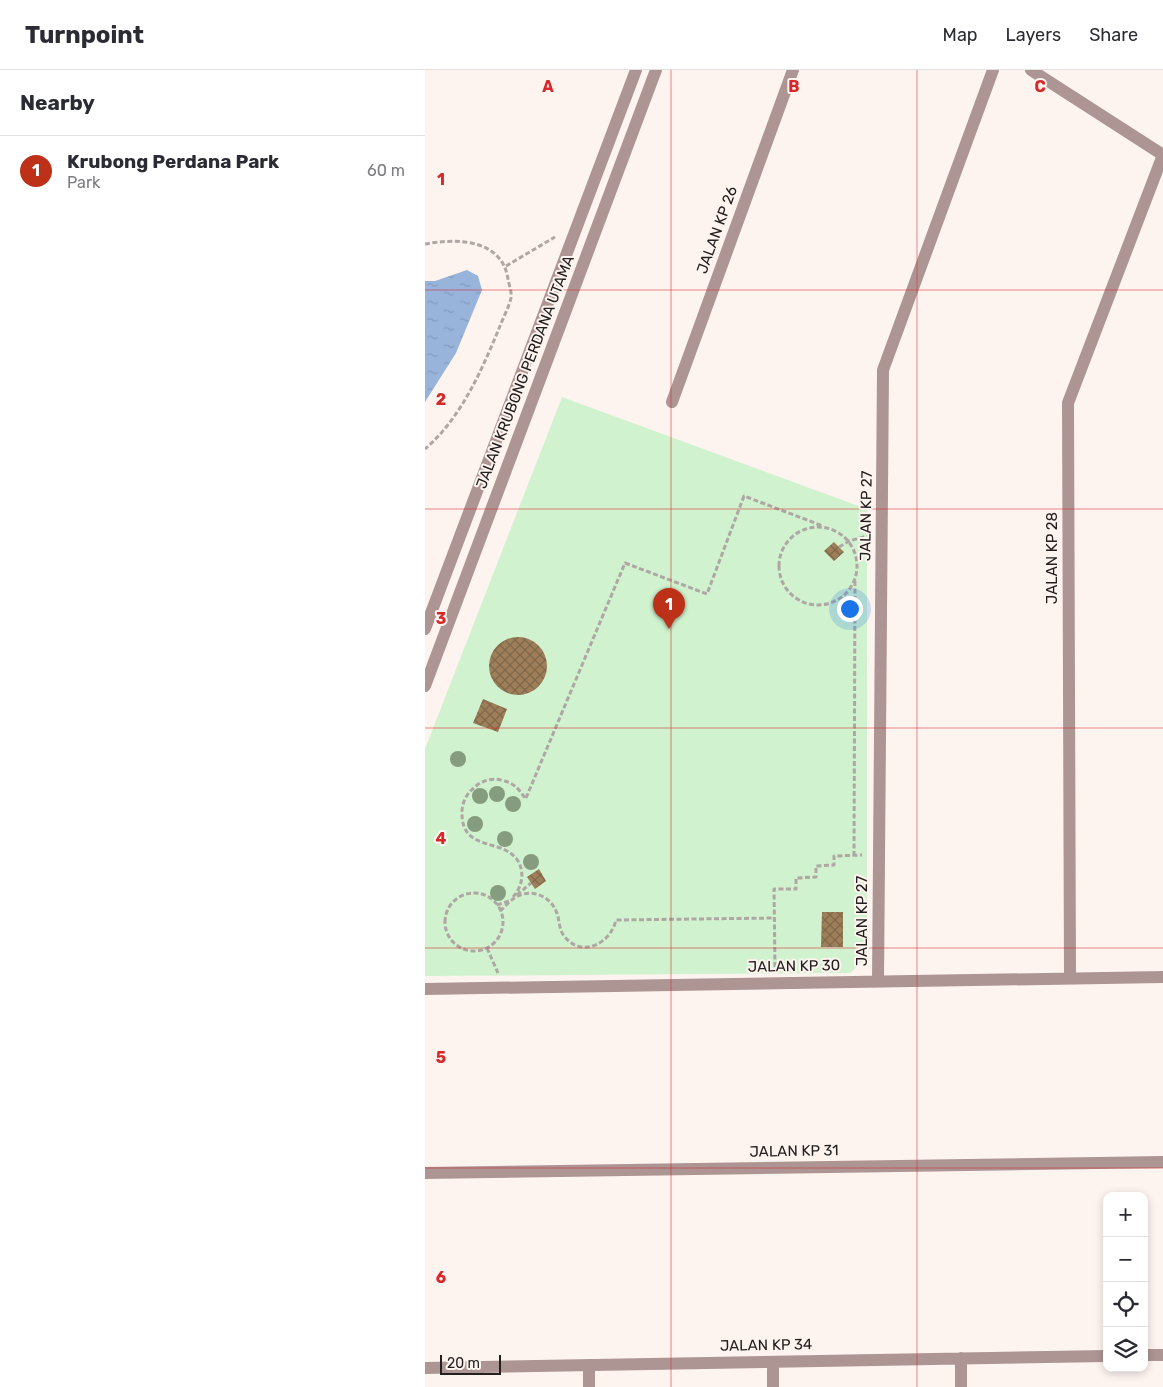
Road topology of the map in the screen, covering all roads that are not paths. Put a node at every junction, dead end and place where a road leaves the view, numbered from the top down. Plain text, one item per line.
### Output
1 (636, 70) edge
2 (656, 70) edge
3 (793, 70) edge
4 (993, 70) edge
5 (1031, 70) edge
6 (1163, 155) edge
7 (672, 402) dead end
8 (425, 629) edge
9 (425, 686) edge
10 (1163, 977) edge
11 (1070, 978) junction
12 (878, 981) junction
13 (425, 989) edge
14 (1163, 1162) edge
15 (425, 1173) edge
16 (1148, 1355) edge
17 (1163, 1355) edge
18 (1103, 1356) edge
19 (961, 1358) junction
20 (773, 1362) junction
21 (589, 1365) junction
22 (425, 1368) edge
23 (589, 1387) edge
24 (773, 1387) edge
25 (961, 1387) edge

1 - 8 street, JALAN KRUBONG PERDANA UTAMA
2 - 9 street, JALAN KRUBONG PERDANA UTAMA
3 - 7 street, JALAN KP 26
4 - 12 street, JALAN KP 27
5 - 6 street
6 - 11 street, JALAN KP 28
10 - 11 street, JALAN KP 30
11 - 12 street, JALAN KP 30
12 - 13 street, JALAN KP 30
14 - 15 street, JALAN KP 31
16 - 17 street
18 - 19 street, JALAN KP 34
19 - 20 street, JALAN KP 34
19 - 25 street
20 - 21 street, JALAN KP 34
20 - 24 street
21 - 22 street, JALAN KP 34
21 - 23 street

